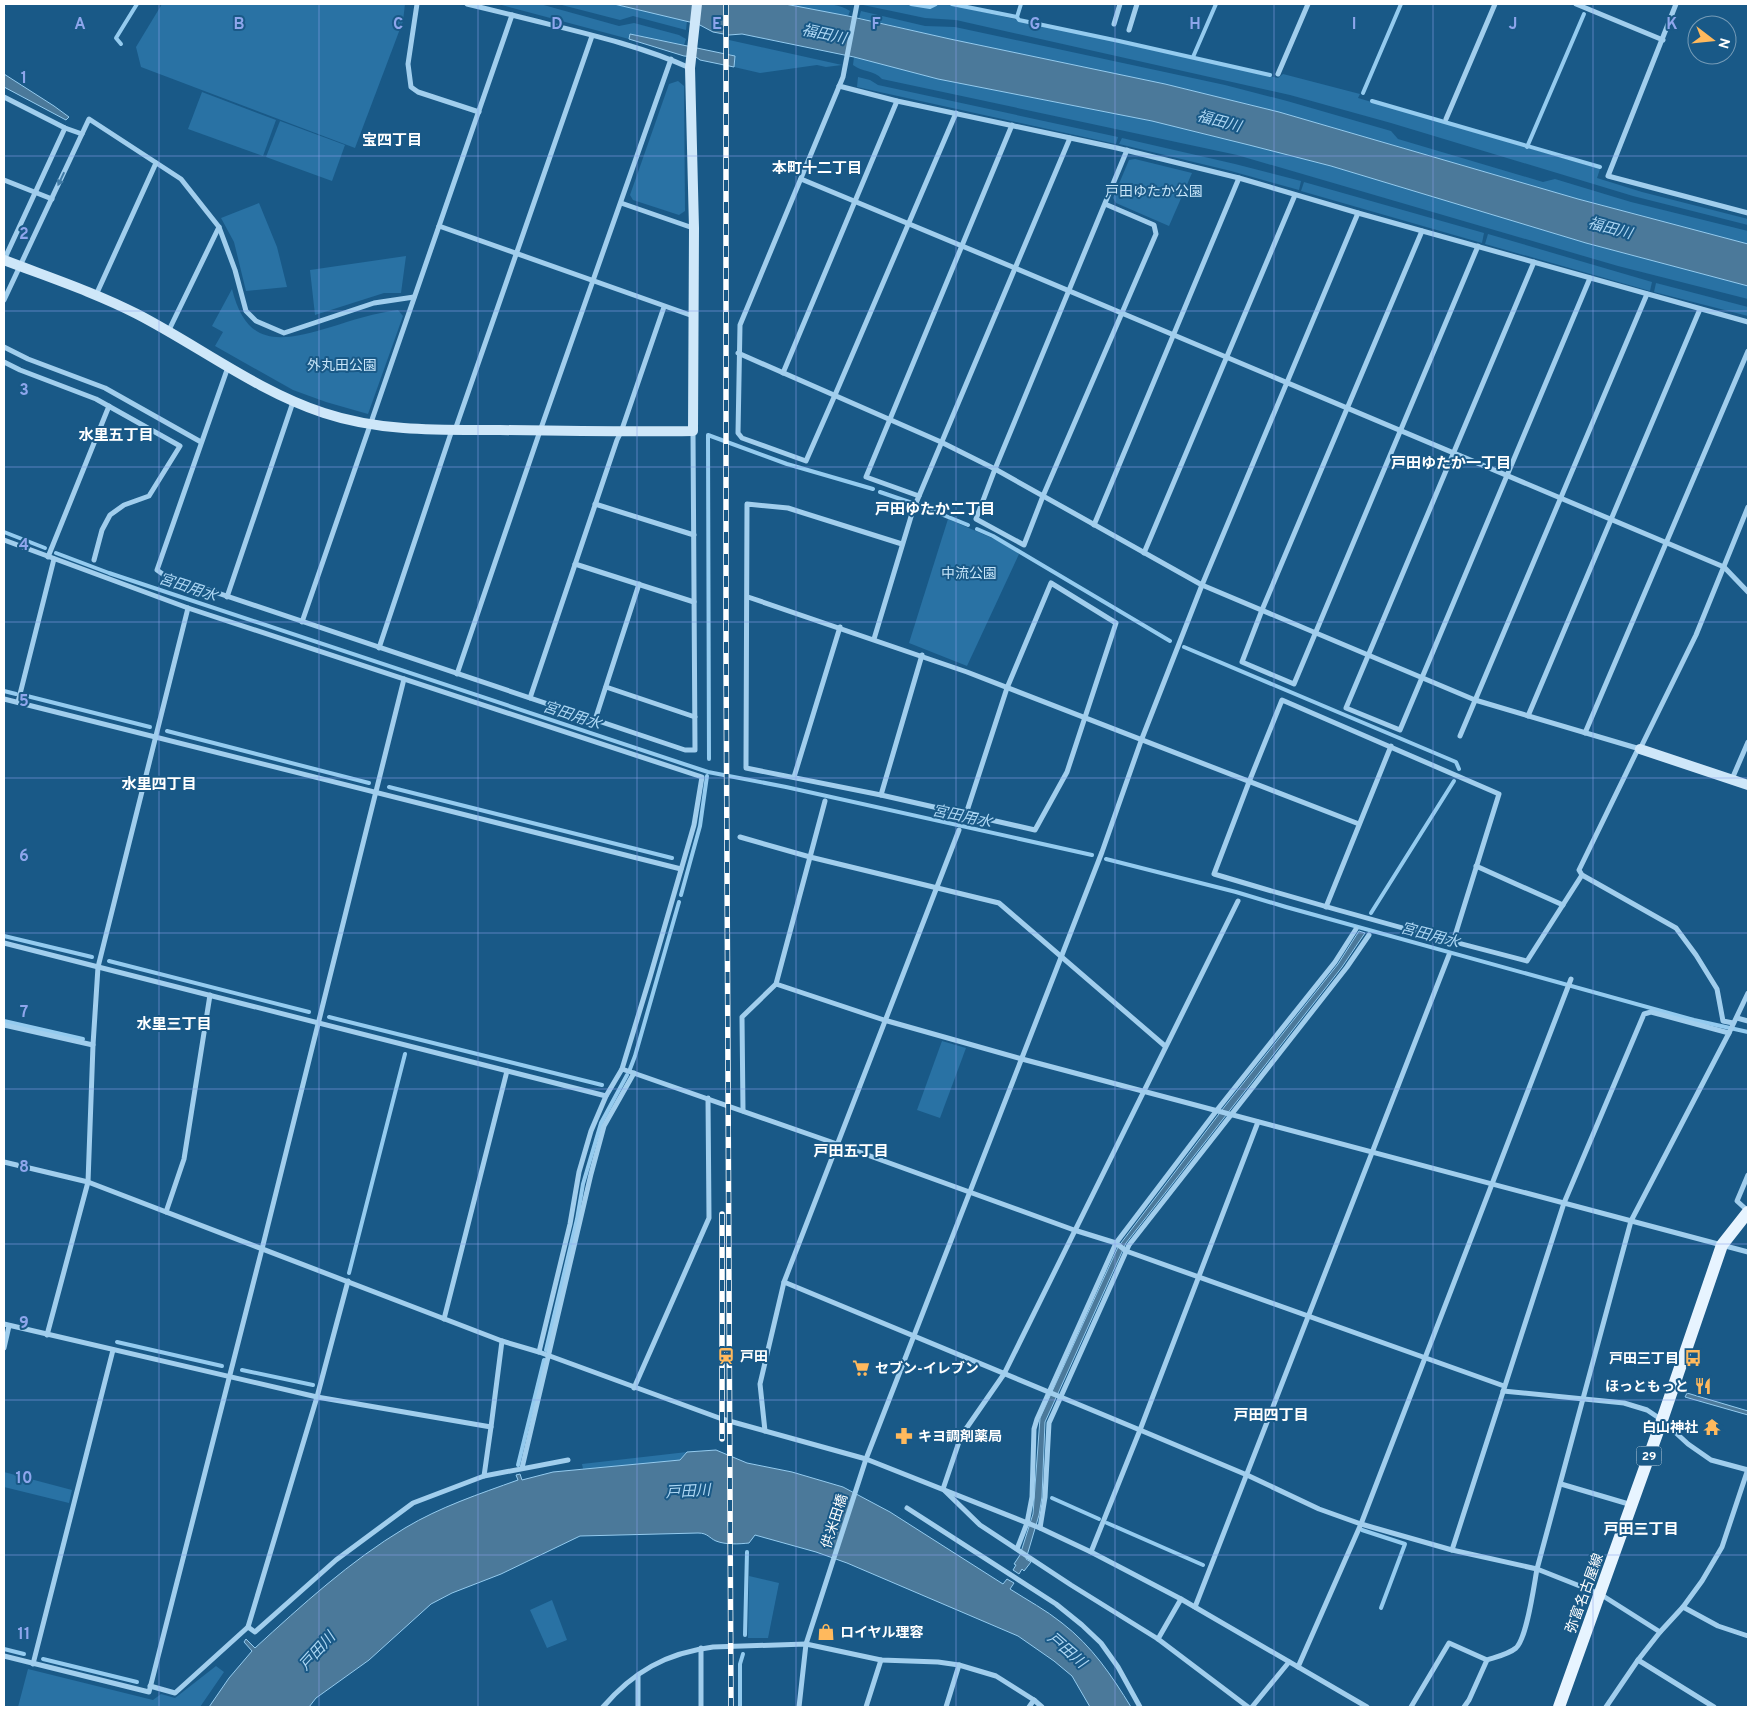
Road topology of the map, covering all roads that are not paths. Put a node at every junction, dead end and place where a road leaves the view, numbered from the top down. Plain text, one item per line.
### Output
1 (417, 4) edge
2 (467, 4) edge
3 (697, 4) edge
4 (857, 4) edge
5 (1120, 4) edge
6 (1137, 4) edge
7 (1308, 4) edge
8 (1496, 4) edge
9 (1576, 4) edge
10 (1676, 4) edge
11 (512, 15) junction
12 (1114, 24) dead end
13 (1129, 30) dead end
14 (592, 36) junction
15 (1663, 40) junction
16 (671, 59) junction
17 (690, 63) junction
18 (1278, 74) dead end
19 (839, 86) junction
20 (4, 97) edge
21 (897, 101) junction
22 (479, 112) junction
23 (956, 114) junction
24 (1446, 119) dead end
25 (1012, 125) junction
26 (65, 128) junction
27 (82, 134) junction
28 (1070, 138) junction
29 (1127, 150) junction
30 (156, 163) junction
31 (1239, 178) junction
32 (801, 179) junction
33 (4, 180) edge
34 (36, 191) junction
35 (1295, 195) junction
36 (52, 199) junction
37 (854, 202) junction
38 (621, 204) junction
39 (1105, 204) junction
40 (1358, 213) junction
41 (1748, 213) edge
42 (909, 224) junction
43 (439, 226) junction
44 (219, 227) junction
45 (694, 228) junction
46 (1422, 231) junction
47 (962, 246) junction
48 (1478, 246) junction
49 (516, 254) junction
50 (4, 260) edge
51 (1534, 262) junction
52 (20, 266) junction
53 (1015, 268) junction
54 (1590, 278) junction
55 (594, 281) junction
56 (1069, 291) junction
57 (1647, 294) junction
58 (96, 295) junction
59 (414, 297) junction
60 (4, 300) edge
61 (664, 307) junction
62 (1700, 309) junction
63 (1122, 313) junction
64 (694, 316) junction
65 (1748, 322) edge
66 (168, 332) junction
67 (1174, 335) junction
68 (4, 347) edge
69 (1748, 351) edge
70 (738, 353) junction
71 (1227, 357) junction
72 (4, 362) edge
73 (228, 367) junction
74 (783, 372) junction
75 (1287, 382) junction
76 (836, 395) junction
77 (293, 402) junction
78 (110, 406) junction
79 (1347, 408) junction
80 (890, 419) junction
81 (370, 425) junction
82 (454, 430) junction
83 (540, 431) junction
84 (693, 431) junction
85 (1402, 431) junction
86 (622, 432) junction
87 (201, 442) junction
88 (941, 442) junction
89 (1453, 453) junction
90 (995, 469) junction
91 (1508, 476) junction
92 (918, 496) junction
93 (1043, 496) junction
94 (1561, 498) junction
95 (595, 504) junction
96 (1748, 507) edge
97 (1611, 519) junction
98 (1094, 525) junction
99 (694, 535) junction
100 (4, 540) edge
101 (1666, 542) junction
102 (902, 544) junction
103 (1144, 553) junction
104 (51, 558) junction
105 (94, 560) dead end
106 (575, 564) junction
107 (1724, 567) junction
108 (640, 584) junction
109 (1202, 585) junction
110 (1748, 592) edge
111 (227, 597) junction
112 (748, 597) junction
113 (694, 602) junction
114 (188, 608) junction
115 (1262, 610) junction
116 (302, 622) junction
117 (840, 627) junction
118 (1316, 633) junction
119 (874, 639) junction
120 (379, 648) junction
121 (922, 655) junction
122 (1368, 655) junction
123 (457, 674) junction
124 (1422, 678) junction
125 (404, 680) junction
126 (606, 687) junction
127 (1007, 688) junction
128 (530, 698) junction
129 (4, 699) edge
130 (1475, 700) junction
131 (18, 702) junction
132 (1528, 716) junction
133 (695, 717) junction
134 (1084, 718) junction
135 (595, 720) junction
136 (1585, 733) junction
137 (1460, 736) dead end
138 (156, 737) junction
139 (1141, 741) junction
140 (1748, 742) edge
141 (1391, 746) junction
142 (1639, 749) junction
143 (794, 777) junction
144 (1732, 779) junction
145 (1248, 782) junction
146 (1748, 784) edge
147 (376, 792) junction
148 (881, 795) junction
149 (825, 801) dead end
150 (966, 814) junction
151 (1359, 824) junction
152 (959, 830) dead end
153 (740, 837) dead end
154 (810, 856) junction
155 (1476, 866) junction
156 (681, 869) junction
157 (1582, 875) junction
158 (936, 888) junction
159 (1238, 901) dead end
160 (1563, 905) junction
161 (1326, 907) junction
162 (1356, 930) dead end
163 (1369, 935) dead end
164 (1453, 942) junction
165 (4, 943) edge
166 (1449, 955) dead end
167 (1061, 958) junction
168 (98, 967) junction
169 (776, 984) junction
170 (1569, 984) dead end
171 (1748, 993) edge
172 (210, 995) junction
173 (884, 1020) junction
174 (1748, 1021) edge
175 (1734, 1022) junction
176 (319, 1023) junction
177 (4, 1025) edge
178 (1729, 1033) junction
179 (93, 1045) junction
180 (1165, 1046) junction
181 (1022, 1059) junction
182 (622, 1069) junction
183 (508, 1071) junction
184 (634, 1073) junction
185 (1144, 1092) junction
186 (606, 1096) junction
187 (708, 1098) junction
188 (1217, 1110) junction
189 (744, 1111) junction
190 (1230, 1114) junction
191 (1258, 1122) junction
192 (837, 1144) junction
193 (1373, 1152) junction
194 (4, 1162) edge
195 (1748, 1175) edge
196 (88, 1182) junction
197 (1492, 1184) junction
198 (969, 1191) junction
199 (1564, 1203) junction
200 (1748, 1211) edge
201 (166, 1212) junction
202 (1631, 1221) junction
203 (1074, 1230) junction
204 (1116, 1243) junction
205 (1722, 1245) junction
206 (262, 1249) junction
207 (1126, 1251) junction
208 (1748, 1252) edge
209 (1199, 1277) junction
210 (348, 1282) junction
211 (784, 1282) junction
212 (1309, 1316) junction
213 (444, 1319) junction
214 (6, 1325) edge
215 (47, 1335) junction
216 (914, 1337) junction
217 (502, 1341) junction
218 (4, 1348) edge
219 (112, 1350) junction
220 (539, 1352) junction
221 (549, 1356) junction
222 (1426, 1358) junction
223 (1004, 1374) junction
224 (229, 1377) junction
225 (634, 1388) junction
226 (1504, 1389) junction
227 (1048, 1392) junction
228 (318, 1397) junction
229 (1061, 1398) junction
230 (1583, 1399) junction
231 (1662, 1420) junction
232 (491, 1427) junction
233 (1140, 1430) junction
234 (765, 1431) junction
235 (866, 1459) junction
236 (568, 1460) dead end
237 (522, 1468) junction
238 (1748, 1469) edge
239 (1247, 1475) junction
240 (484, 1476) junction
241 (1560, 1484) junction
242 (943, 1489) junction
243 (1632, 1505) junction
244 (908, 1508) dead end
245 (1027, 1523) junction
246 (1361, 1524) junction
247 (1040, 1528) junction
248 (1018, 1549) junction
249 (1452, 1550) junction
250 (1091, 1552) junction
251 (1538, 1569) junction
252 (1600, 1594) junction
253 (1181, 1599) junction
254 (1195, 1607) junction
255 (1683, 1607) junction
256 (248, 1627) junction
257 (1660, 1632) junction
258 (1748, 1636) edge
259 (1158, 1640) junction
260 (806, 1644) junction
261 (701, 1648) junction
262 (4, 1656) edge
263 (881, 1660) junction
264 (1487, 1660) junction
265 (1638, 1660) junction
266 (1289, 1662) junction
267 (33, 1664) junction
268 (959, 1665) junction
269 (1298, 1667) junction
270 (638, 1675) junction
271 (150, 1686) junction
272 (1034, 1700) junction
273 (603, 1707) edge
274 (638, 1707) edge
275 (701, 1707) edge
276 (799, 1707) edge
277 (866, 1707) edge
278 (946, 1707) edge
279 (1029, 1707) edge
280 (1042, 1707) edge
281 (1140, 1707) edge
282 (1250, 1707) edge
283 (1366, 1707) edge
284 (1412, 1707) edge
285 (1464, 1707) edge
286 (1559, 1707) edge
287 (1606, 1707) edge
288 (1714, 1707) edge

1 - 22 street
2 - 11 street
3 - 17 street
4 - 19 street
5 - 12 street
6 - 13 street
7 - 18 street
8 - 24 street
9 - 15 street
10 - 15 street
11 - 14 street
11 - 22 street
14 - 16 street
14 - 49 street
15 - 41 street
16 - 17 street
16 - 38 street
17 - 45 street
19 - 21 street
19 - 32 street
20 - 26 street
21 - 23 street
21 - 37 street
22 - 43 street
23 - 25 street
23 - 42 street
25 - 28 street
25 - 47 street
26 - 27 street
26 - 34 street
27 - 30 street
27 -> 36 street
28 - 29 street
28 - 53 street
29 - 31 street
29 - 39 street
30 - 44 street
30 - 58 street
31 - 35 street
31 - 67 street
32 - 37 street
32 - 70 street
33 - 34 street
34 - 36 street
34 - 50 street
35 - 40 street
35 - 71 street
36 - 52 street
37 - 42 street
37 - 74 street
38 - 45 street
38 - 55 street
39 - 56 street
39 - 63 street
40 - 46 street
40 - 75 street, 供米田橋
42 - 47 street
42 - 76 street
43 - 49 street
43 - 59 street
44 - 59 street
44 - 66 street
45 - 64 street
46 - 48 street
46 - 79 street
47 - 53 street
47 - 80 street
48 - 51 street
48 - 85 street
49 - 55 street
49 - 82 street
50 - 52 street
51 - 54 street
51 - 89 street
52 - 58 street
52 - 60 street
53 - 56 street
53 - 88 street
54 - 57 street
54 - 91 street
55 - 61 street
55 - 83 street
56 - 63 street
56 - 90 street
57 - 62 street
57 - 94 street
58 - 66 street
59 - 81 street
61 - 64 street
61 - 86 street
62 - 65 street
62 - 97 street
63 - 67 street
63 - 93 street
64 - 84 street
66 - 73 street
67 - 71 street
67 - 98 street
68 - 87 street
69 - 101 street
70 - 74 street
70 - 76 street
71 - 75 street
71 - 103 street
72 - 78 street
73 - 77 street
73 - 87 street
74 - 76 street
75 - 79 street
75 - 109 street, 供米田橋
76 - 80 street
77 - 81 street
77 - 111 street
78 - 104 street
78 - 105 street
79 - 85 street
79 - 115 street
80 - 88 street
80 - 92 street
81 - 82 street
81 - 116 street
82 - 83 street
82 - 120 street
83 - 86 street
83 - 123 street
84 - 86 street
84 - 99 street
85 - 89 street
85 - 118 street
86 - 95 street
87 - 111 street
88 - 90 street
88 - 92 street
89 - 91 street
89 - 122 street
90 - 93 street
90 - 93 street
91 - 94 street
91 - 124 street
92 - 102 street
93 - 98 street
94 - 97 street
94 - 130 street
95 - 99 street
95 - 106 street
96 - 107 street
97 - 101 street
97 - 132 street
98 - 103 street
99 - 113 street
100 - 104 street
101 - 107 street
101 - 136 street
102 - 112 street
102 - 119 street
103 - 109 street
104 - 114 street
104 - 131 street
106 - 108 street
106 - 128 street
107 - 110 street
107 - 142 street
108 - 113 street
108 - 126 street
109 - 115 street
109 - 139 street, 供米田橋
111 - 116 street
112 - 117 street
112 - 143 street
113 - 133 street
114 - 125 street
114 - 138 street
115 - 118 street
115 - 118 street
116 - 120 street
117 - 119 street
117 - 143 street
118 - 122 street
119 - 121 street
120 - 123 street
121 - 127 street
121 - 148 street
122 - 124 street
122 - 124 street
123 - 128 street
124 - 130 street
125 - 147 street
125 - 156 street
126 - 133 street
126 - 135 street
127 - 134 street
127 - 134 street
127 - 150 street
128 - 135 street
129 - 131 street
130 - 132 street
130 - 137 street
131 - 138 street
132 - 136 street
133 - 135 street
134 - 139 street
134 - 150 street
136 - 142 street
138 - 147 street
138 - 168 street
139 - 145 street
139 - 167 street, 供米田橋
140 - 144 street
141 - 145 street
141 - 151 street
141 - 155 street
142 - 144 street
142 - 157 street
143 - 148 street
144 - 146 street
145 - 151 street
145 - 161 street
147 - 156 street
147 - 176 street
148 - 150 street
149 - 154 street
151 - 161 street
152 - 158 street
153 - 154 street
154 - 158 street
154 - 169 street
155 - 160 street
155 - 164 street
156 - 182 street
157 - 160 street
157 - 175 street
158 - 167 street
158 - 173 street
159 - 180 street
160 - 164 street
161 - 164 street
162 - 188 street
163 - 190 street
165 - 168 street
166 - 193 street
167 - 180 street
167 - 181 street, 供米田橋
168 - 172 street
168 - 179 street
169 - 173 street
169 - 189 street
170 - 197 street
171 - 175 street
172 - 176 street
172 - 201 street
173 - 181 street
173 - 192 street
174 - 175 street
175 - 178 street
176 - 183 street
176 - 206 street
177 - 179 street
178 - 199 street
178 - 202 street
179 - 196 street
180 - 185 street
181 - 185 street
181 - 198 street, 供米田橋
182 - 184 street
182 - 186 street
183 - 186 street
183 - 213 street
184 - 187 street
184 - 221 street
185 - 188 street
185 - 203 street
186 - 220 street
187 - 189 street
187 - 225 street
188 - 190 street
188 - 204 street
189 - 192 street
190 - 191 street
190 - 207 street
191 - 193 street
191 - 209 street
192 - 198 street
192 - 211 street
193 - 197 street
193 - 212 street
194 - 196 street
195 - 200 street
196 - 201 street
196 - 215 street
197 - 199 street
197 - 222 street
198 - 203 street
198 - 216 street, 供米田橋
199 - 202 street
199 - 226 street
200 - 205 main road, 弥富名古屋線 / 29
201 - 206 street
202 - 205 street
202 - 230 street
203 - 204 street
203 - 223 street
204 - 207 street
204 - 227 street
205 - 208 street
205 - 231 main road, 弥富名古屋線 / 29
206 - 210 street
206 - 224 street
207 - 209 street
207 - 229 street
209 - 212 street
209 - 233 street
210 - 213 street
210 - 228 street
211 - 216 street
211 - 234 street
212 - 222 street
212 - 239 street
213 - 217 street
214 - 215 street
214 - 218 street
215 - 219 street
216 - 223 street
216 - 235 street, 供米田橋
217 - 220 street
217 - 232 street
219 - 224 street
219 - 267 street
220 - 221 street
221 - 225 street
221 - 237 street
222 - 226 street
222 - 246 street
223 - 227 street
223 - 242 street
224 - 228 street
224 - 271 street
225 - 234 street
226 - 230 street
226 - 249 street
227 - 229 street
227 - 245 street
228 - 232 street
228 - 256 street
229 - 233 street
229 - 247 street
230 - 231 street
230 - 241 street
231 - 238 street
231 - 243 main road, 弥富名古屋線 / 29
232 - 240 street
233 - 239 street
233 - 250 street
234 - 235 street
235 - 242 street
235 - 260 street, 供米田橋
236 - 237 street
237 - 240 street
238 - 255 street
239 - 246 street
239 - 254 street
240 - 256 street
241 - 243 street
241 - 251 street
242 - 245 street
242 - 248 street
243 - 252 main road, 弥富名古屋線 / 29
244 - 281 street
245 - 247 street
245 - 248 street
246 - 249 street
246 - 269 street
247 - 250 street
248 - 259 street
249 - 251 street
250 - 253 street
251 - 252 street
251 - 264 street
252 - 257 street
252 - 286 main road, 弥富名古屋線 / 29
253 - 254 street
253 - 259 street
254 - 266 street
255 - 257 street
255 - 258 street
256 - 271 street
257 - 265 street
259 - 282 street
260 - 261 street
260 - 263 street
260 - 276 street, 供米田橋
261 - 270 street
261 - 275 street
262 - 267 street
263 - 268 street
263 - 277 street
264 - 284 street
264 - 285 street
265 - 287 street
265 - 288 street
266 - 269 street
266 - 282 street
267 - 271 street
268 - 272 street
268 - 278 street
269 - 283 street
270 - 273 street
270 - 274 street
272 - 279 street
272 - 280 street

